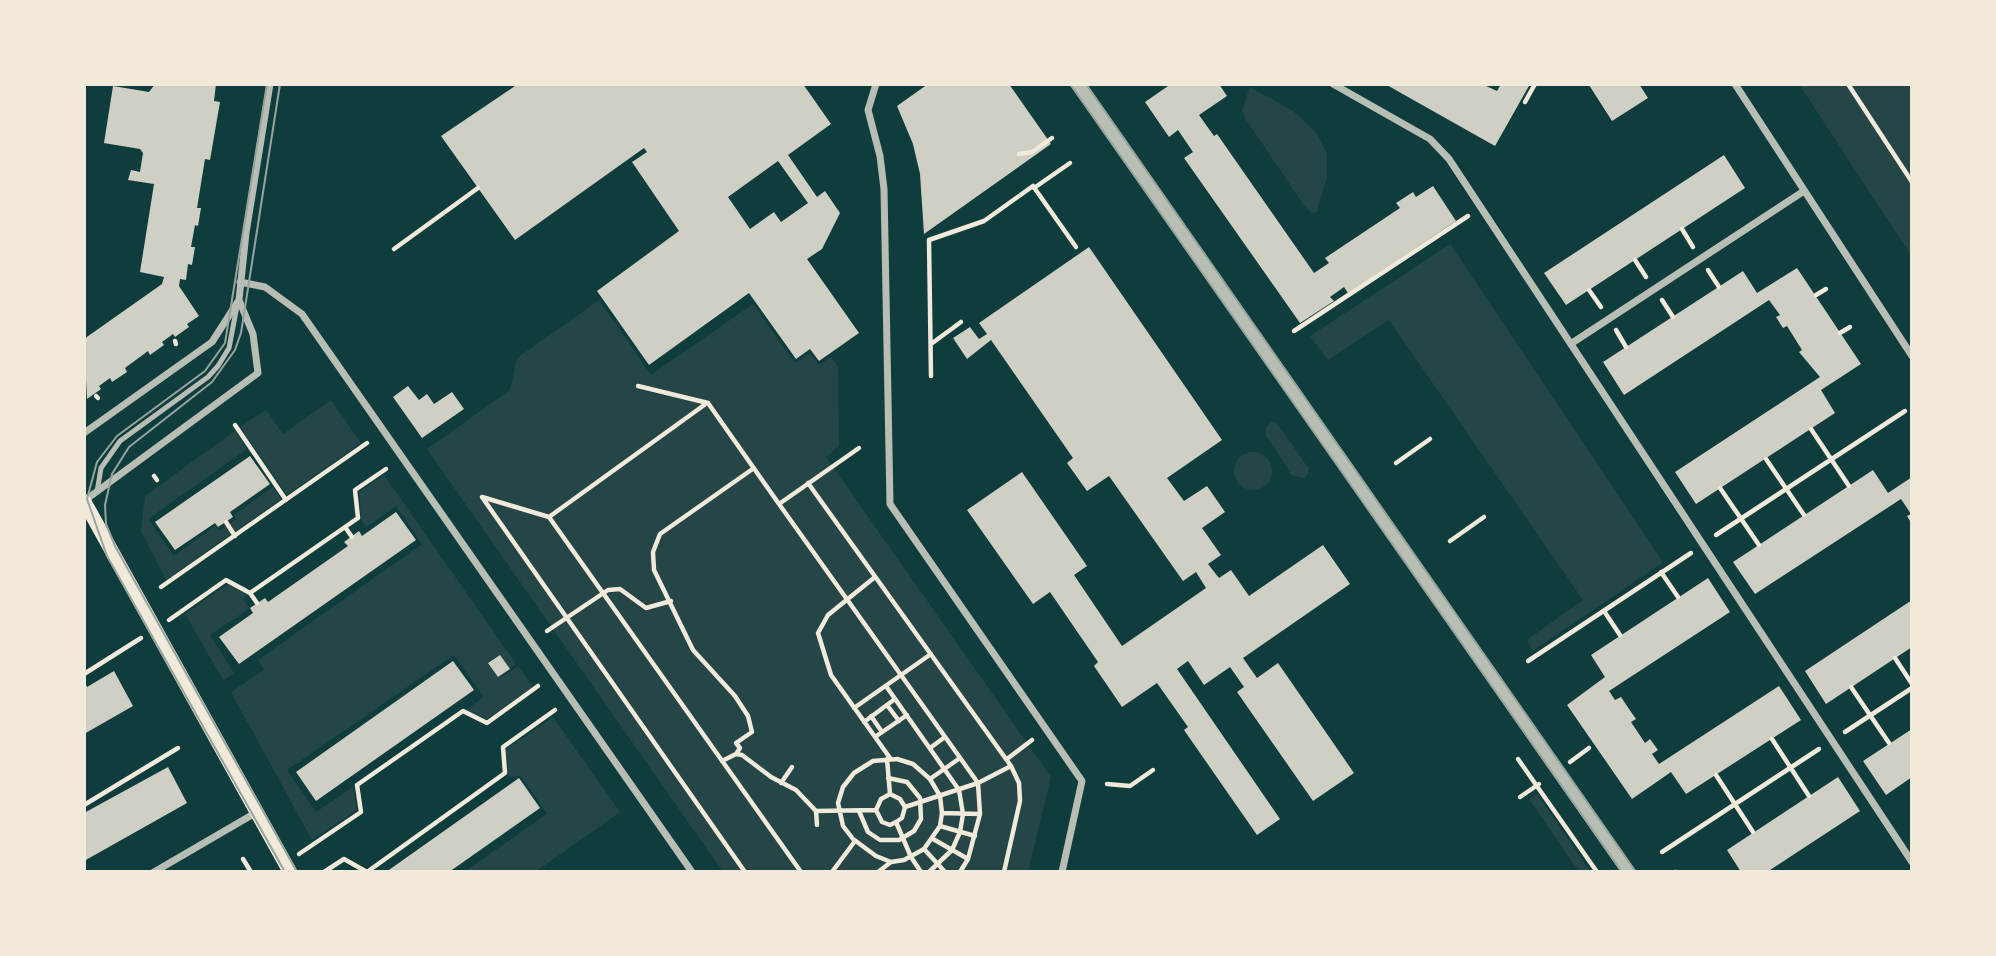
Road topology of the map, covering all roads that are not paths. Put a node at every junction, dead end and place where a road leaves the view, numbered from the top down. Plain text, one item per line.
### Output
1 (270, 84) edge
2 (876, 84) edge
3 (1078, 84) edge
4 (1333, 84) edge
5 (1735, 84) edge
6 (1804, 191) junction
7 (240, 282) junction
8 (239, 300) junction
9 (1572, 343) junction
10 (1912, 356) edge
11 (84, 433) edge
12 (97, 492) junction
13 (84, 501) edge
14 (257, 812) junction
15 (1912, 862) edge
16 (287, 868) edge
17 (154, 872) edge
18 (692, 872) edge
19 (1062, 872) edge
20 (1628, 872) edge

1 - 7 street
2 - 19 street
3 - 20 street
4 - 9 street
5 - 6 street
6 - 9 street
6 - 10 street
7 - 8 street
7 - 18 street
8 - 11 street
8 - 12 lane
8 - 12 street
9 - 15 street
12 - 13 street
13 - 14 main road
14 - 16 main road
14 - 17 street

